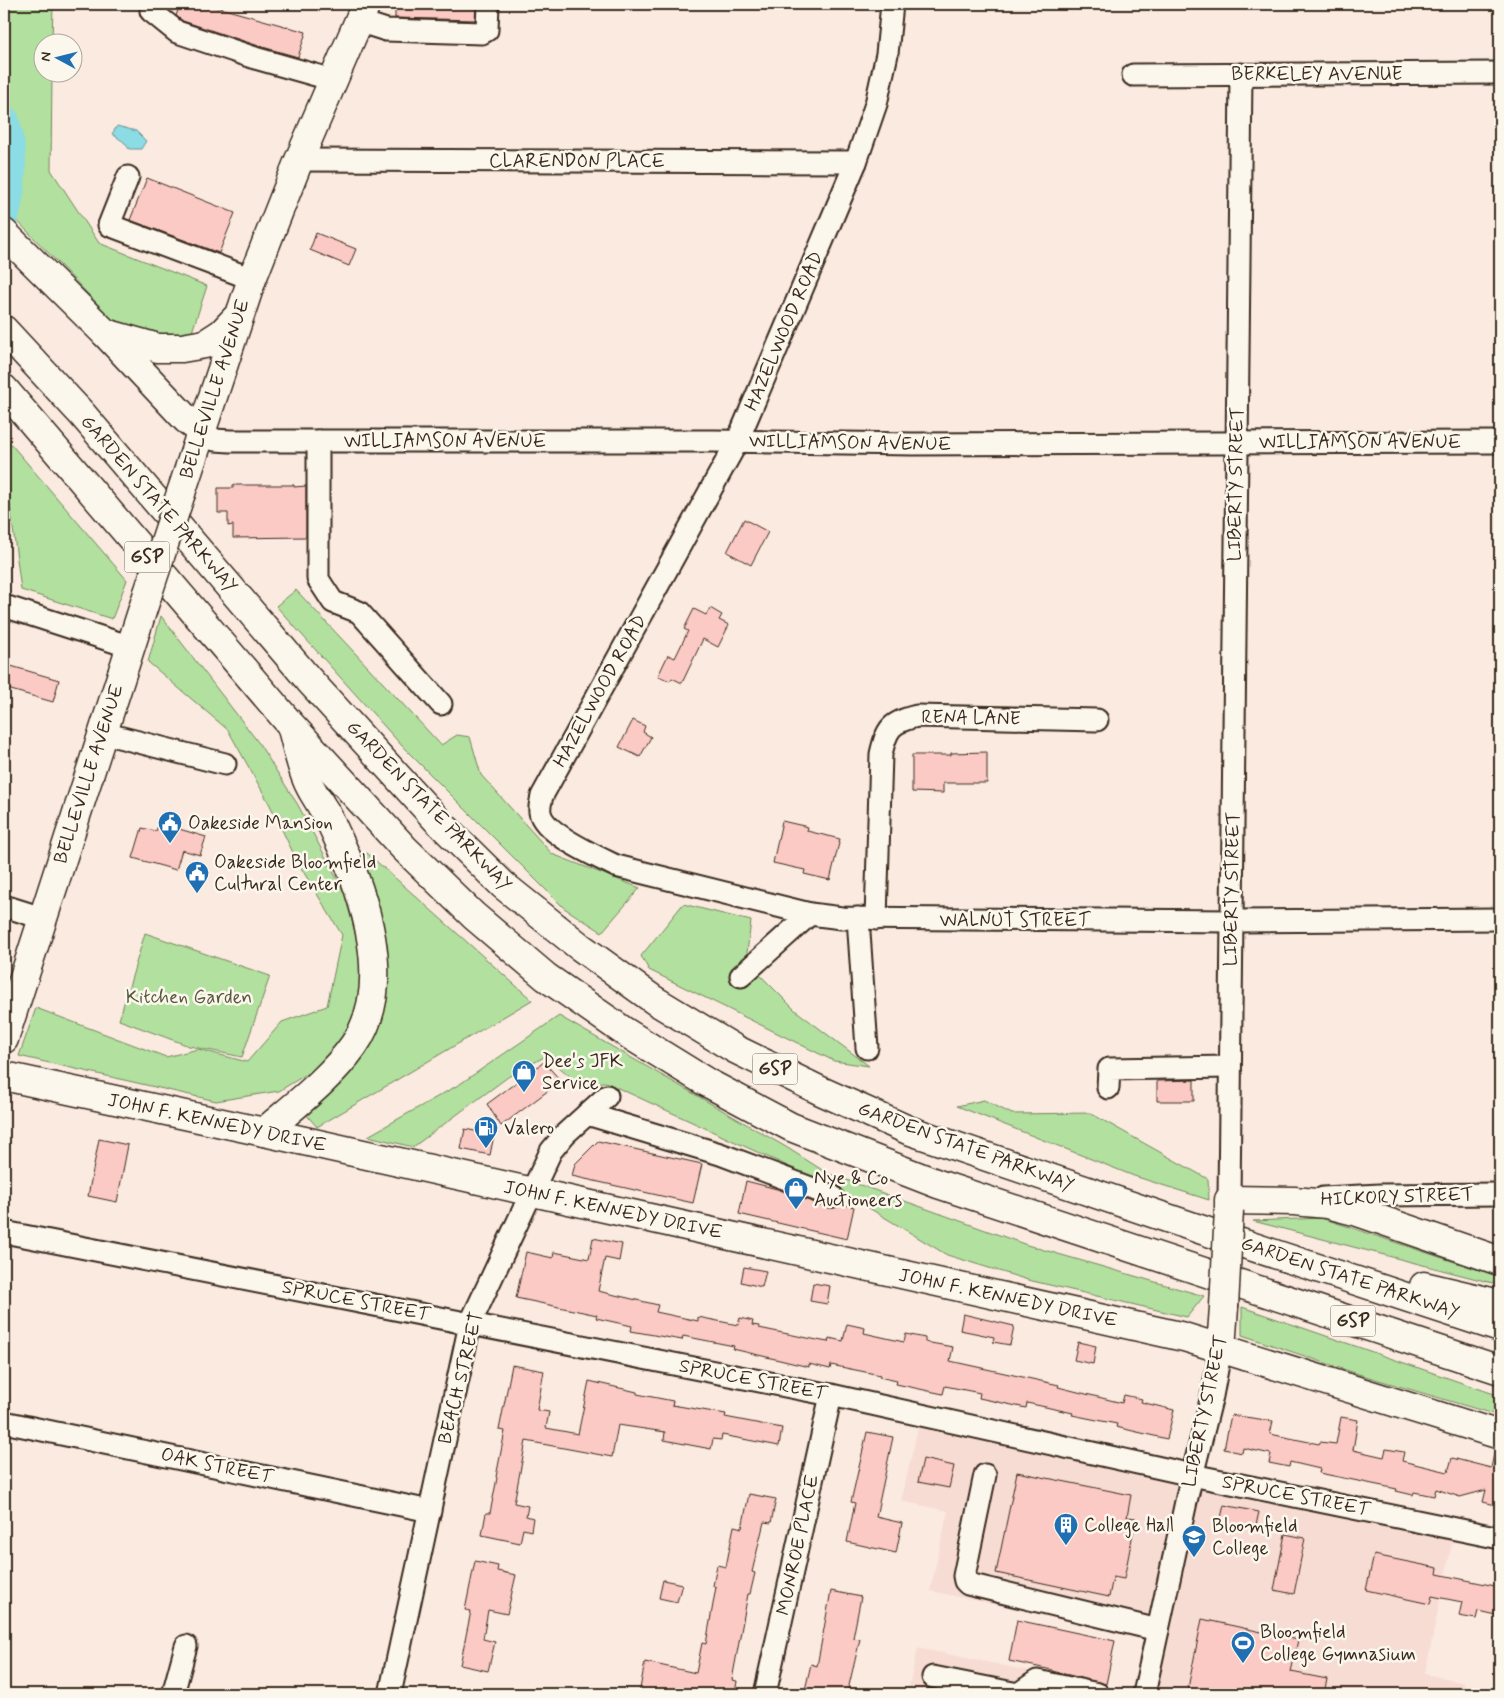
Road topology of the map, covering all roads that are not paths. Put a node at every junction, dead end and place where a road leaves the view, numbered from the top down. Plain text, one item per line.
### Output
1 (488, 4) edge
2 (892, 4) edge
3 (151, 11) dead end
4 (362, 13) edge
5 (1500, 72) edge
6 (1240, 74) junction
7 (1133, 75) dead end
8 (333, 80) junction
9 (299, 160) junction
10 (856, 162) junction
11 (128, 177) dead end
12 (13, 242) edge
13 (252, 279) junction
14 (239, 315) junction
15 (4, 330) edge
16 (105, 333) junction
17 (4, 389) edge
18 (202, 431) junction
19 (318, 441) junction
20 (737, 442) junction
21 (1500, 442) edge
22 (1237, 443) junction
23 (4, 606) edge
24 (131, 647) junction
25 (440, 704) dead end
26 (1097, 720) dead end
27 (291, 725) junction
28 (103, 733) junction
29 (225, 764) dead end
30 (547, 826) joint
31 (4, 906) edge
32 (810, 914) junction
33 (42, 918) junction
34 (867, 919) junction
35 (1500, 919) edge
36 (1232, 921) junction
37 (741, 976) dead end
38 (4, 1037) edge
39 (866, 1048) dead end
40 (1230, 1067) junction
41 (4, 1076) edge
42 (1108, 1088) dead end
43 (607, 1096) dead end
44 (587, 1114) junction
45 (264, 1132) junction
46 (531, 1192) junction
47 (1500, 1194) edge
48 (832, 1196) dead end
49 (1294, 1201) junction
50 (1229, 1205) junction
51 (4, 1232) edge
52 (1223, 1237) junction
53 (1500, 1261) edge
54 (1205, 1273) junction
55 (1500, 1304) edge
56 (470, 1324) junction
57 (1500, 1328) edge
58 (1221, 1348) junction
59 (1500, 1370) edge
60 (1500, 1386) edge
61 (831, 1395) junction
62 (4, 1422) edge
63 (1500, 1435) edge
64 (985, 1475) dead end
65 (1192, 1476) junction
66 (430, 1511) junction
67 (1500, 1538) edge
68 (1158, 1630) junction
69 (186, 1646) dead end
70 (933, 1677) dead end
71 (173, 1694) edge
72 (390, 1694) edge
73 (765, 1694) edge
74 (1098, 1694) edge
75 (1144, 1694) edge

1 - 4 street
2 - 10 street, HAZELWOOD ROAD
3 - 8 street
4 - 8 main road, BELLEVILLE AVENUE
5 - 6 street, BERKELEY AVENUE
6 - 7 street, BERKELEY AVENUE
6 - 22 street, LIBERTY STREET
8 - 9 main road, BELLEVILLE AVENUE
9 - 10 street, CLARENDON PLACE
9 - 13 main road, BELLEVILLE AVENUE
10 - 20 street, HAZELWOOD ROAD
11 - 13 street
12 - 16 main road
13 - 14 main road, BELLEVILLE AVENUE
14 - 16 main road
14 - 18 main road, BELLEVILLE AVENUE
15 - 52 main road, GARDEN STATE PARKWAY / GSP
16 - 18 main road
17 - 27 main road, GSP
18 - 19 street, WILLIAMSON AVENUE
18 - 24 main road, BELLEVILLE AVENUE, bridge
19 - 20 street, WILLIAMSON AVENUE
19 - 25 street
20 - 22 street, WILLIAMSON AVENUE
20 - 30 street, HAZELWOOD ROAD
21 - 22 street, WILLIAMSON AVENUE
22 - 36 street, LIBERTY STREET
23 - 24 street
24 - 28 main road, BELLEVILLE AVENUE
26 - 34 street, RENA LANE
27 - 45 main road
27 - 54 main road, GSP
28 - 29 street
28 - 33 main road, BELLEVILLE AVENUE
30 - 32 street, WALNUT STREET
31 - 33 street
32 - 34 street, WALNUT STREET
32 - 37 street
33 - 38 main road, BELLEVILLE AVENUE
34 - 36 street, WALNUT STREET
34 - 39 street, RENA LANE
35 - 36 street, WALNUT STREET
36 - 40 street, LIBERTY STREET
40 - 42 street
40 - 50 street, LIBERTY STREET
41 - 45 main road, JOHN F. KENNEDY DRIVE
43 - 44 street, BEACH STREET
44 - 46 street, BEACH STREET
44 - 48 street
45 - 46 main road, JOHN F. KENNEDY DRIVE
46 - 56 street, BEACH STREET
46 - 58 main road, JOHN F. KENNEDY DRIVE
47 - 49 street, HICKORY STREET
49 - 50 main road
49 - 53 main road
50 - 58 main road, LIBERTY STREET, bridge
51 - 56 street, SPRUCE STREET
52 - 55 main road
52 - 57 main road, GARDEN STATE PARKWAY / GSP
54 - 59 main road, GSP
54 - 60 main road
56 - 61 street, SPRUCE STREET
56 - 66 street, BEACH STREET
58 - 63 main road, JOHN F. KENNEDY DRIVE
58 - 65 street, LIBERTY STREET
61 - 65 street, SPRUCE STREET
61 - 73 street, MONROE PLACE
62 - 66 street, OAK STREET
64 - 68 street
65 - 67 street, SPRUCE STREET
65 - 68 street, LIBERTY STREET
66 - 72 street, BEACH STREET
68 - 75 street, LIBERTY STREET
69 - 71 street
70 - 74 street

